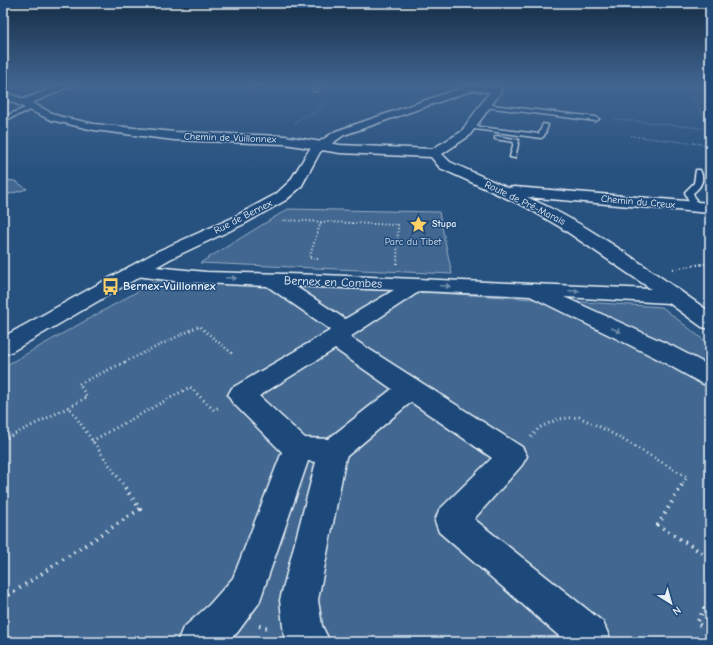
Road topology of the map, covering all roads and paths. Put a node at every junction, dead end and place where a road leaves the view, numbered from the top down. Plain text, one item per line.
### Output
1 (12, 114) edge
2 (49, 114) edge
3 (394, 114) edge
4 (479, 114) edge
5 (557, 114) edge
6 (703, 114) edge
7 (3, 119) edge
8 (596, 119) dead end
9 (615, 119) dead end
10 (710, 122) edge
11 (545, 125) dead end
12 (710, 129) edge
13 (468, 131) junction
14 (631, 136) dead end
15 (540, 141) dead end
16 (710, 145) edge
17 (319, 146) junction
18 (435, 153) junction
19 (513, 158) dead end
20 (698, 171) dead end
21 (503, 192) junction
22 (566, 195) junction
23 (531, 204) junction
24 (703, 208) edge
25 (277, 220) dead end
26 (321, 222) junction
27 (324, 259) dead end
28 (390, 262) dead end
29 (397, 262) junction
30 (136, 270) junction
31 (272, 280) junction
32 (406, 285) junction
33 (530, 289) junction
34 (676, 297) junction
35 (710, 322) edge
36 (340, 333) junction
37 (3, 347) edge
38 (234, 354) dead end
39 (710, 376) edge
40 (410, 389) junction
41 (241, 395) junction
42 (69, 407) junction
43 (3, 440) edge
44 (92, 441) junction
45 (298, 449) junction
46 (333, 451) junction
47 (512, 456) junction
48 (710, 558) edge
49 (710, 596) edge
50 (3, 599) edge
51 (223, 619) junction
52 (710, 632) edge
53 (589, 636) dead end
54 (307, 638) edge
55 (196, 642) edge

1 - 7 lane
2 - 17 street, Chemin de Vuillonnex
3 - 17 street, Rue de Bernex
4 - 13 street
5 - 8 lane
6 - 10 path
9 - 12 path
11 - 13 lane
13 - 15 lane
13 - 18 street
13 - 19 lane
14 - 16 path
17 - 18 street
17 - 30 street, Rue de Bernex
18 - 21 street, Route de Pré-Marais
20 - 24 lane
21 - 22 street, Chemin du Creux
21 - 23 street, Route de Pré-Marais
22 - 23 street, Chemin du Creux
22 - 24 street, Chemin du Creux
23 - 34 street, Route de Pré-Marais
25 - 26 path
26 - 27 path
26 - 29 path
28 - 29 path
29 - 32 path
30 -> 31 street, Bernex en Combes
30 - 37 street, Rue de Bernex
31 - 32 street, Bernex en Combes
31 - 36 street
32 -> 33 street, Bernex en Combes
32 - 36 street
33 -> 34 street, Bernex en Combes
33 -> 39 street, Bernex en Combes
34 - 35 street, Route de Pré-Marais
36 - 40 street
36 - 41 street
38 - 42 path
40 - 46 street
40 - 47 street
41 - 44 path
41 - 45 street
42 - 43 path
42 - 44 path
44 - 50 path
45 - 46 street
45 - 51 street
46 - 54 street
47 - 48 path
47 - 53 street
49 - 52 path
51 - 54 path
51 - 55 street

